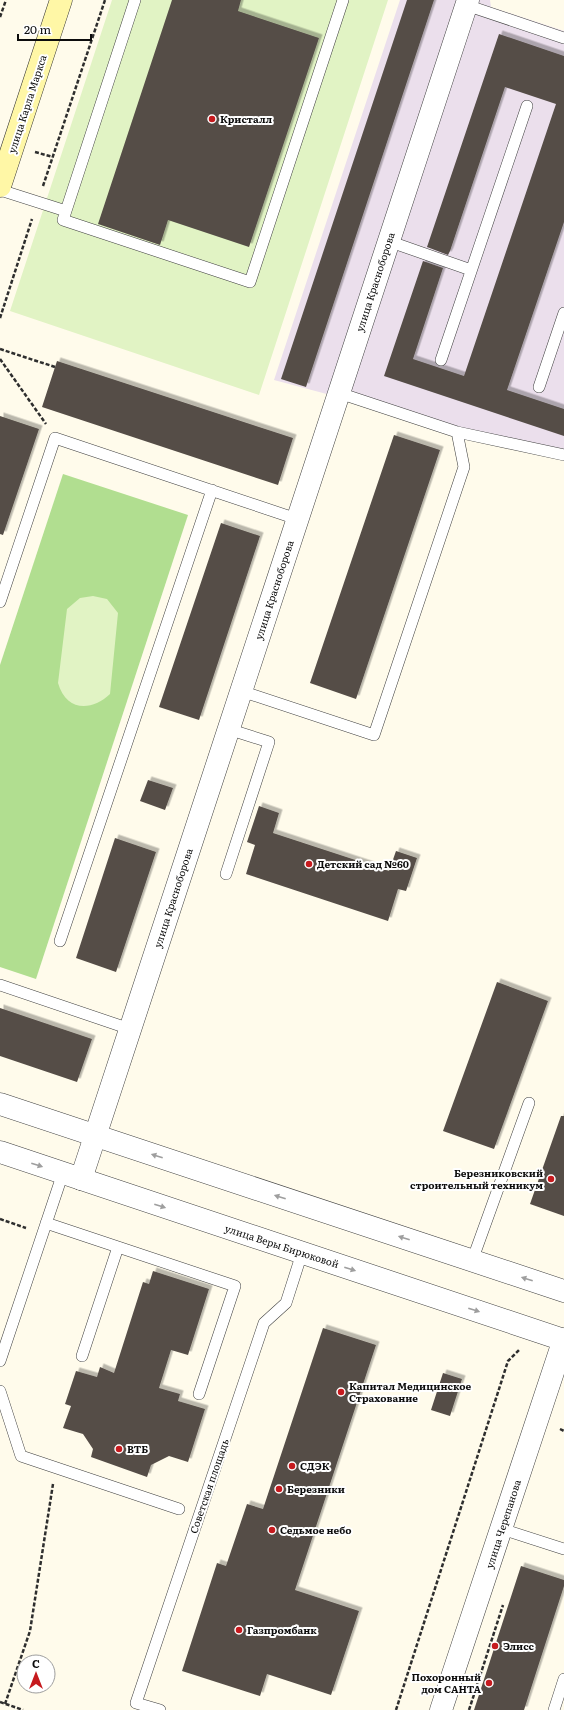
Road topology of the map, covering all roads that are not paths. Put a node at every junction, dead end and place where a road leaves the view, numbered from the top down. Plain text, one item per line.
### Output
1 (61, 0) edge
2 (136, 0) edge
3 (343, 0) edge
4 (467, 2) edge
5 (564, 38) edge
6 (527, 106) dead end
7 (0, 186) edge
8 (0, 190) edge
9 (66, 212) junction
10 (388, 241) junction
11 (472, 270) junction
12 (564, 313) edge
13 (440, 360) dead end
14 (539, 386) dead end
15 (338, 393) junction
16 (457, 432) junction
17 (564, 455) edge
18 (212, 490) junction
19 (297, 519) junction
20 (0, 602) edge
21 (241, 691) junction
22 (228, 729) junction
23 (226, 874) dead end
24 (60, 941) dead end
25 (0, 985) edge
26 (130, 1029) junction
27 (529, 1103) dead end
28 (0, 1104) edge
29 (95, 1135) junction
30 (0, 1152) edge
31 (72, 1176) junction
32 (44, 1228) junction
33 (118, 1247) junction
34 (302, 1253) junction
35 (472, 1261) junction
36 (564, 1291) edge
37 (564, 1340) edge
38 (82, 1356) dead end
39 (0, 1361) edge
40 (0, 1391) edge
41 (199, 1394) dead end
42 (179, 1509) dead end
43 (502, 1529) junction
44 (564, 1550) edge
45 (564, 1679) edge
46 (160, 1710) edge
47 (441, 1710) edge
48 (554, 1710) edge

1 - 7 main road, улица Карла Маркса
2 - 9 lane
3 - 9 lane
4 - 5 lane
4 - 10 street, улица Красноборова
6 - 11 lane
8 - 9 lane
10 - 11 lane
10 - 15 street, улица Красноборова
11 - 13 lane
12 - 14 lane
15 - 16 lane
15 - 19 street, улица Красноборова
16 - 17 lane
16 - 21 lane
18 - 19 lane
18 - 20 lane
18 - 24 lane
19 - 21 street, улица Красноборова
21 - 22 street, улица Красноборова
22 - 23 lane
22 - 26 street, улица Красноборова
25 - 26 lane
26 - 29 street, улица Красноборова
27 - 35 lane
28 - 29 street
29 - 31 street, улица Красноборова
35 -> 29 street
30 -> 31 street, улица Веры Бирюковой
31 - 32 lane
31 -> 34 street, улица Веры Бирюковой
32 - 33 lane
32 - 39 lane
33 - 38 lane
33 - 41 lane
34 -> 37 street, улица Веры Бирюковой
34 - 46 lane, Советская площадь
36 -> 35 street
37 - 43 street, улица Черепанова
40 - 42 lane, Советская площадь
43 - 44 lane
43 - 47 street, улица Черепанова
45 - 48 lane

